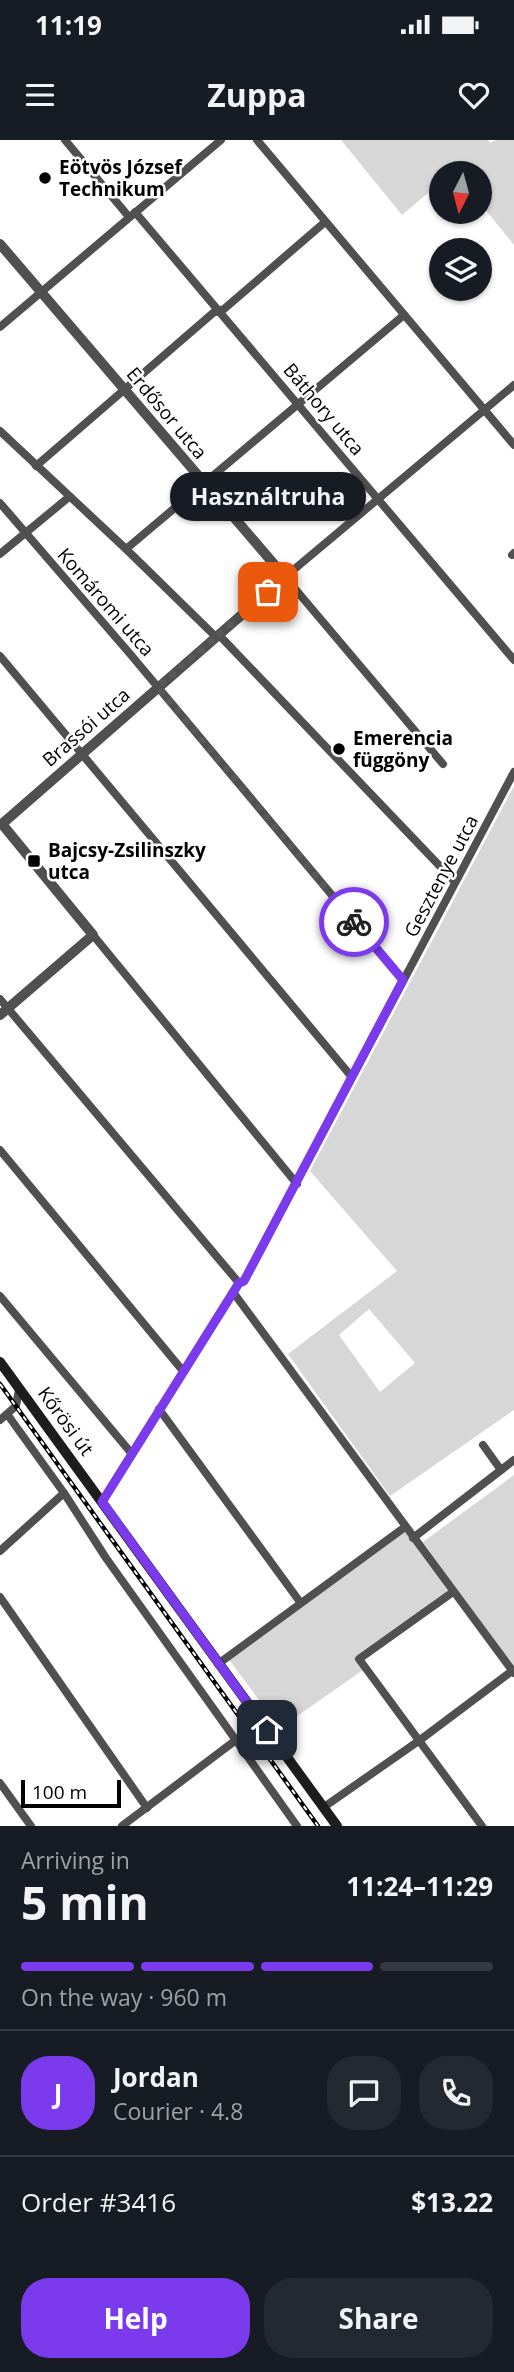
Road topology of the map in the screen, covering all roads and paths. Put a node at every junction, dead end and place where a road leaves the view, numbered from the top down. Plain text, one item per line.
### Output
1 (65, 140) edge
2 (221, 140) edge
3 (257, 140) edge
4 (132, 214) junction
5 (325, 222) junction
6 (0, 244) edge
7 (41, 292) junction
8 (220, 310) junction
9 (404, 315) junction
10 (0, 327) edge
11 (514, 385) edge
12 (125, 389) junction
13 (298, 403) junction
14 (484, 410) junction
15 (0, 431) edge
16 (514, 445) edge
17 (36, 466) junction
18 (203, 483) junction
19 (69, 497) junction
20 (378, 498) junction
21 (0, 503) edge
22 (25, 533) junction
23 (126, 549) junction
24 (0, 554) edge
25 (285, 577) junction
26 (217, 636) junction
27 (0, 656) edge
28 (514, 660) edge
29 (158, 687) junction
30 (82, 754) junction
31 (443, 764) dead end
32 (514, 772) edge
33 (1, 823) edge
34 (455, 881) junction
35 (93, 935) junction
36 (403, 980) junction
37 (0, 999) edge
38 (4, 1012) edge
39 (351, 1076) junction
40 (0, 1150) edge
41 (297, 1184) junction
42 (239, 1283) junction
43 (233, 1292) junction
44 (0, 1296) edge
45 (0, 1362) edge
46 (183, 1371) junction
47 (19, 1388) junction
48 (16, 1406) junction
49 (34, 1409) junction
50 (159, 1409) junction
51 (3, 1417) edge
52 (153, 1419) junction
53 (168, 1421) junction
54 (484, 1445) dead end
55 (132, 1454) junction
56 (514, 1460) edge
57 (501, 1470) junction
58 (64, 1493) junction
59 (102, 1502) junction
60 (405, 1527) junction
61 (413, 1538) junction
62 (0, 1551) edge
63 (453, 1592) junction
64 (0, 1597) edge
65 (300, 1602) junction
66 (218, 1664) junction
67 (513, 1672) edge
68 (236, 1740) junction
69 (419, 1740) junction
70 (0, 1783) edge
71 (324, 1807) junction
72 (147, 1808) junction
73 (31, 1826) edge
74 (122, 1826) edge
75 (297, 1826) edge
76 (337, 1826) edge
77 (482, 1826) edge

1 - 4 street, Báthory utca
2 - 4 street
3 - 5 street
4 - 7 street
4 - 8 street, Báthory utca
5 - 8 street
5 - 9 street
6 - 7 street, Erdősor utca
7 - 10 street
7 - 12 street, Erdősor utca
8 - 12 street
8 - 13 street, Báthory utca
9 - 13 street
9 - 14 street
11 - 14 street, Brassói utca
12 - 17 street
12 - 18 street, Erdősor utca
13 - 18 street
13 - 20 street, Báthory utca
14 - 16 street
14 - 20 street, Brassói utca
15 - 17 street
17 - 19 street
18 - 23 street
18 - 25 street, Erdősor utca
19 - 22 street
19 - 23 street
20 - 25 street, Brassói utca
20 - 28 street, Báthory utca
21 - 22 street, Komáromi utca
22 - 24 street
22 - 29 street, Komáromi utca
23 - 26 street
25 - 26 street, Brassói utca
25 - 31 street, Erdősor utca
26 - 29 street, Brassói utca
26 - 34 street
27 - 30 street
29 - 30 street, Brassói utca
29 - 36 street, Komáromi utca
30 - 33 street, Brassói utca
30 - 39 street
32 - 34 street, Gesztenye utca
33 - 35 street
34 - 36 street, Gesztenye utca
35 - 38 street
35 - 41 street
36 - 39 street, Gesztenye utca
37 - 38 street
38 - 42 street
39 - 41 street, Gesztenye utca
40 - 46 street
41 - 42 street, Gesztenye utca
42 - 43 street, Gesztenye utca
43 - 46 street, Gesztenye utca
43 - 60 street
44 - 55 street
45 - 47 main road, Kőrösi út
46 - 50 street, Gesztenye utca
47 - 48 street
47 - 49 main road, Kőrösi út
48 - 49 street
48 - 51 street
49 - 59 main road, Kőrösi út
50 - 52 street, Gesztenye utca
50 - 53 street
51 - 58 street
52 - 53 street
52 - 55 street, Gesztenye utca
53 - 65 street
54 - 57 street
55 - 59 street, Gesztenye utca
56 - 57 street
57 - 61 street
58 - 62 street
58 - 68 street
59 - 66 main road, Kőrösi út
60 - 61 street
60 - 65 street
61 - 63 street
63 - 67 street
63 - 69 street
64 - 72 street
65 - 66 street
66 - 71 main road, Kőrösi út
67 - 69 street
68 - 72 street
68 - 75 street
69 - 71 street
69 - 77 street
70 - 73 street
71 - 76 main road, Kőrösi út
72 - 74 street

